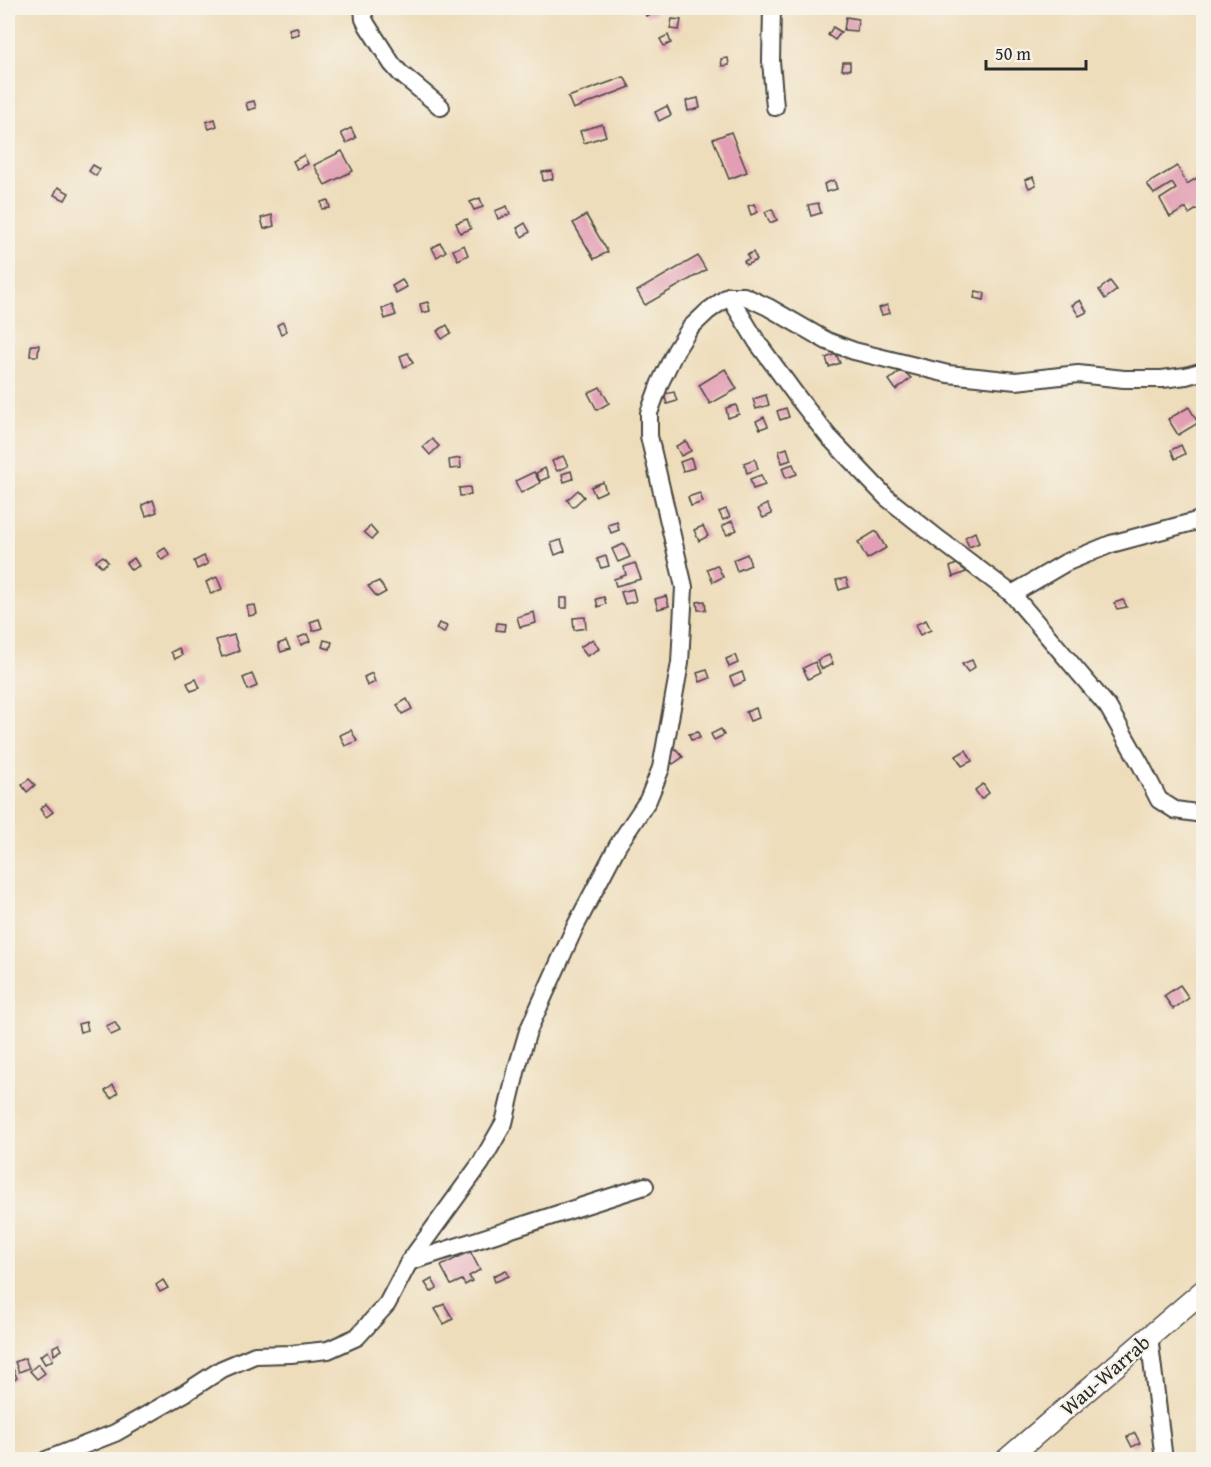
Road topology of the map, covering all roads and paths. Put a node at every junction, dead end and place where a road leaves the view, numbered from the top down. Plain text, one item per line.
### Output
1 (363, 8) edge
2 (772, 8) edge
3 (441, 107) dead end
4 (775, 107) dead end
5 (729, 296) junction
6 (1203, 371) edge
7 (1203, 519) edge
8 (1012, 594) junction
9 (1203, 811) edge
10 (645, 1186) dead end
11 (409, 1262) junction
12 (1203, 1290) edge
13 (1149, 1336) junction
14 (46, 1460) edge
15 (1006, 1460) edge
16 (1164, 1460) edge

1 - 3 street
2 - 4 street
5 - 6 street
5 - 8 street
5 - 11 street
7 - 8 street
8 - 9 street
10 - 11 street
11 - 14 street
12 - 13 main road, Wau-Warrab
13 - 15 main road, Wau-Warrab
13 - 16 street

